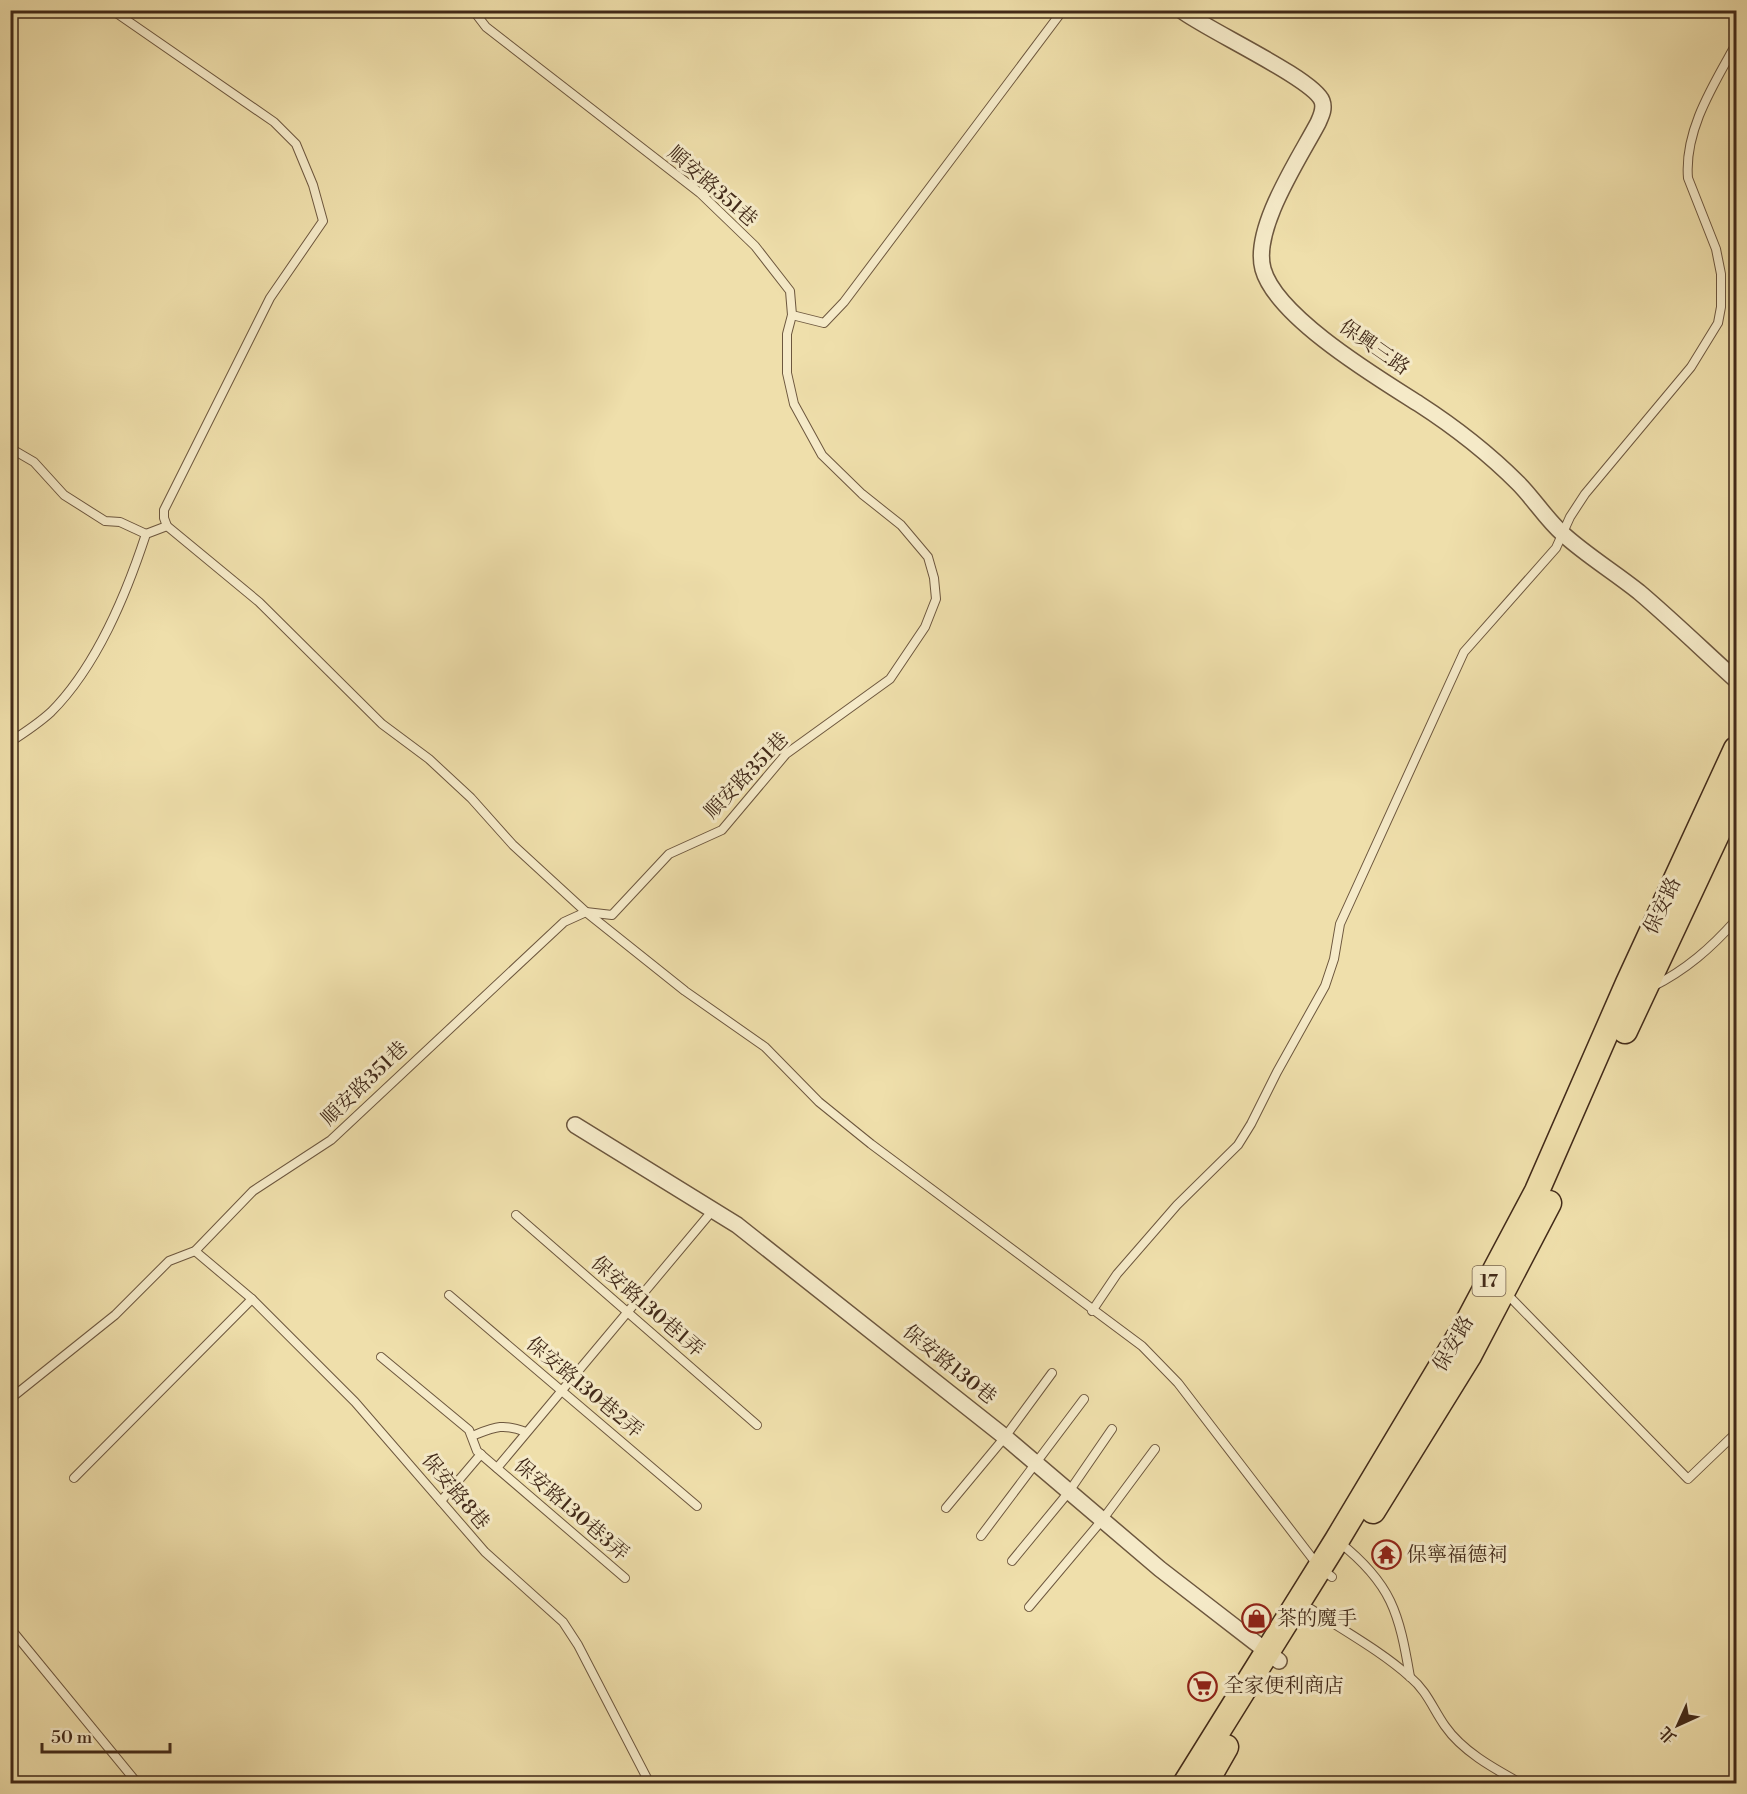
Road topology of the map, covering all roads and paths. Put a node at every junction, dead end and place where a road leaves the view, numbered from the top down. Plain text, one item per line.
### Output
1 (112, 10) edge
2 (473, 10) edge
3 (1063, 10) edge
4 (1181, 10) edge
5 (1737, 44) edge
6 (792, 315) junction
7 (10, 448) edge
8 (167, 526) junction
9 (146, 534) junction
10 (1563, 534) junction
11 (1737, 680) edge
12 (10, 742) edge
13 (1737, 749) edge
14 (1737, 794) edge
15 (586, 912) junction
16 (1737, 920) edge
17 (1642, 992) junction
18 (575, 1125) dead end
19 (714, 1208) junction
20 (516, 1215) dead end
21 (195, 1251) junction
22 (1505, 1292) junction
23 (449, 1295) dead end
24 (252, 1299) junction
25 (1092, 1311) junction
26 (628, 1312) junction
27 (381, 1357) dead end
28 (1052, 1372) dead end
29 (561, 1391) junction
30 (10, 1399) edge
31 (1084, 1399) dead end
32 (757, 1425) dead end
33 (1112, 1429) dead end
34 (526, 1432) junction
35 (1737, 1433) edge
36 (472, 1436) junction
37 (1005, 1437) junction
38 (1155, 1449) dead end
39 (481, 1454) junction
40 (1037, 1465) junction
41 (497, 1468) junction
42 (74, 1478) dead end
43 (1068, 1493) junction
44 (441, 1501) junction
45 (697, 1506) dead end
46 (946, 1508) dead end
47 (1103, 1519) junction
48 (981, 1536) dead end
49 (1343, 1545) junction
50 (1012, 1561) dead end
51 (1325, 1572) junction
52 (625, 1578) dead end
53 (1029, 1607) dead end
54 (1311, 1609) junction
55 (10, 1628) edge
56 (1273, 1656) junction
57 (1410, 1677) junction
58 (138, 1784) edge
59 (650, 1784) edge
60 (1185, 1784) edge
61 (1205, 1784) edge
62 (1522, 1784) edge

1 - 8 lane
2 - 6 lane, 順安路351巷
3 - 6 lane
4 - 10 street, 保興三路
5 - 10 lane
6 - 15 lane, 順安路351巷
7 - 9 lane
8 - 9 lane
8 - 15 lane
9 - 12 lane
10 - 11 street, 保興三路
10 - 25 lane
13 - 49 main road, 保安路 / 17
14 - 17 main road, 保安路 / 17
15 - 21 lane, 順安路351巷
15 - 25 lane
16 - 17 lane
17 - 22 main road, 保安路 / 17
18 - 19 street, 保安路130巷
19 - 26 lane
19 - 37 street, 保安路130巷
20 - 26 lane, 保安路130巷1弄
21 - 24 lane, 保安路8巷
21 - 30 lane, 順安路351巷
22 - 35 lane
22 - 49 main road, 保安路 / 17
23 - 29 lane, 保安路130巷2弄
24 - 42 lane
24 - 44 lane, 保安路8巷
25 - 51 lane
26 - 29 lane
26 - 32 lane, 保安路130巷1弄
27 - 36 lane
28 - 37 lane
29 - 34 lane
29 - 45 lane, 保安路130巷2弄
31 - 40 lane
33 - 43 lane
34 - 36 lane
34 - 41 lane
36 - 39 lane
37 - 40 street, 保安路130巷
37 - 46 lane
38 - 47 lane
39 - 41 lane, 保安路130巷3弄
39 - 44 lane
40 - 43 street, 保安路130巷
40 - 48 lane
41 - 52 lane, 保安路130巷3弄
43 - 47 street, 保安路130巷
43 - 50 lane
44 - 59 lane, 保安路8巷
47 - 53 lane
47 - 56 street, 保安路130巷
49 - 51 main road, 保安路 / 17
49 - 57 lane
51 - 54 main road, 保安路 / 17
51 - 56 main road, 保安路 / 17
54 - 56 main road, 保安路 / 17
54 - 57 lane
55 - 58 lane
56 - 60 main road, 保安路 / 17
56 - 61 main road, 保安路 / 17
57 - 62 lane

